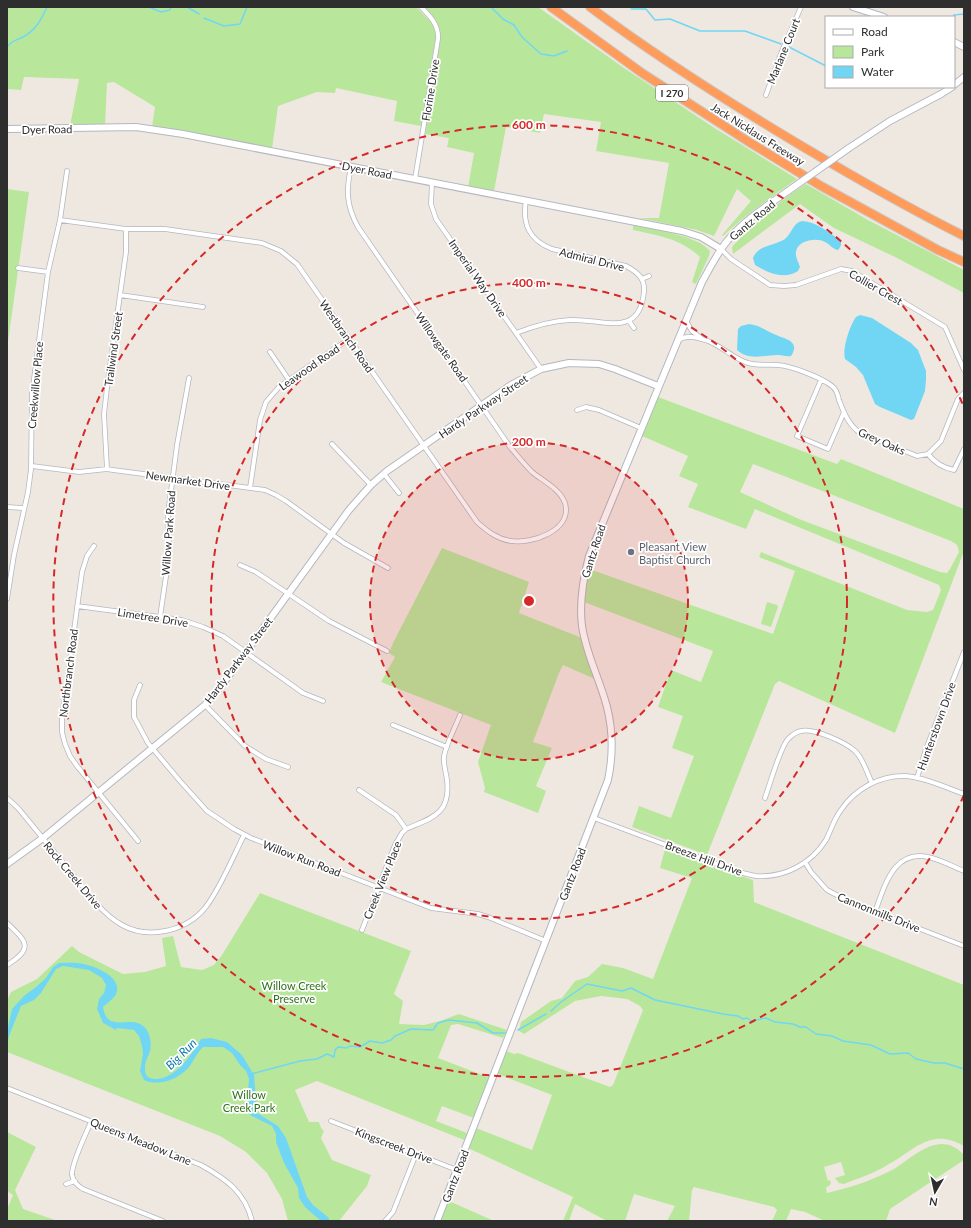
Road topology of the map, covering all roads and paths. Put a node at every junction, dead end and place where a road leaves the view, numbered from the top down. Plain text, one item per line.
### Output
1 (421, 7) edge
2 (551, 7) edge
3 (590, 7) edge
4 (801, 7) edge
5 (853, 7) edge
6 (881, 16) edge
7 (955, 42) edge
8 (964, 47) edge
9 (964, 77) edge
10 (955, 84) edge
11 (950, 88) edge
12 (766, 95) dead end
13 (7, 130) edge
14 (351, 167) junction
15 (67, 171) dead end
16 (415, 179) junction
17 (432, 182) junction
18 (526, 200) junction
19 (60, 220) junction
20 (126, 229) junction
21 (964, 236) edge
22 (721, 249) junction
23 (964, 262) edge
24 (18, 268) dead end
25 (48, 272) junction
26 (649, 276) dead end
27 (642, 279) junction
28 (120, 295) junction
29 (204, 307) dead end
30 (686, 320) junction
31 (629, 321) junction
32 (634, 328) dead end
33 (516, 333) junction
34 (349, 339) junction
35 (704, 340) junction
36 (676, 342) junction
37 (270, 352) dead end
38 (541, 368) junction
39 (964, 370) edge
40 (189, 378) dead end
41 (289, 380) junction
42 (821, 380) junction
43 (658, 386) junction
44 (964, 393) edge
45 (482, 405) junction
46 (577, 410) dead end
47 (844, 412) junction
48 (641, 428) junction
49 (332, 444) dead end
50 (424, 446) junction
51 (964, 449) edge
52 (928, 454) junction
53 (32, 466) junction
54 (107, 469) junction
55 (384, 474) junction
56 (172, 478) junction
57 (371, 485) junction
58 (250, 488) junction
59 (399, 493) dead end
60 (7, 506) edge
61 (23, 508) junction
62 (565, 513) joint
63 (332, 534) junction
64 (94, 546) dead end
65 (240, 565) dead end
66 (388, 568) dead end
67 (288, 593) junction
68 (7, 599) edge
69 (77, 606) junction
70 (160, 617) junction
71 (387, 651) dead end
72 (246, 652) junction
73 (964, 652) edge
74 (140, 685) dead end
75 (323, 700) dead end
76 (205, 705) junction
77 (460, 715) dead end
78 (392, 725) dead end
79 (447, 747) junction
80 (153, 748) junction
81 (288, 767) dead end
82 (917, 778) junction
83 (872, 783) junction
84 (359, 790) dead end
85 (98, 792) junction
86 (964, 794) edge
87 (7, 798) edge
88 (765, 798) dead end
89 (594, 818) junction
90 (406, 829) junction
91 (244, 835) junction
92 (43, 838) junction
93 (138, 841) dead end
94 (805, 862) junction
95 (7, 864) edge
96 (964, 871) edge
97 (378, 888) junction
98 (875, 912) junction
99 (7, 923) edge
100 (362, 930) dead end
101 (546, 940) junction
102 (964, 946) edge
103 (7, 966) edge
104 (7, 1088) edge
105 (331, 1121) dead end
106 (91, 1122) junction
107 (416, 1154) junction
108 (457, 1170) junction
109 (74, 1180) junction
110 (66, 1184) dead end
111 (163, 1221) edge
112 (252, 1221) edge
113 (385, 1221) edge
114 (437, 1221) edge

1 - 16 street, Florine Drive
2 - 23 highway, Jack Nicklaus Freeway / I 270
3 - 21 highway, Jack Nicklaus Freeway / I 270
4 - 12 street, Marlane Court
5 - 6 main road
7 - 8 main road
9 - 10 main road, Gantz Road
11 - 22 main road, Gantz Road, bridge
13 - 14 main road, Dyer Road
14 - 16 main road, Dyer Road
14 - 45 street, Willowgate Road
15 - 19 street, Creekwillow Place
16 - 17 main road, Dyer Road
17 - 18 main road, Dyer Road
17 - 33 street, Imperial Way Drive
18 - 22 main road, Dyer Road
18 - 27 street, Admiral Drive
19 - 20 street, Westbranch Road
19 - 25 street, Creekwillow Place
20 - 28 street, Trailwind Street
20 - 34 street, Westbranch Road
22 - 30 main road, Gantz Road
22 - 39 street, Collier Crest
24 - 25 street
25 - 53 street, Creekwillow Place
26 - 27 street
27 - 31 street
28 - 29 street
28 - 54 street, Trailwind Street
30 - 35 street, Grey Oaks
30 - 36 main road, Gantz Road
31 - 32 street
31 - 33 street
33 - 38 street, Imperial Way Drive
34 - 41 street, Leawood Road
34 - 50 street, Westbranch Road
35 - 36 street, Grey Oaks
35 - 42 street, Grey Oaks
36 - 43 main road, Gantz Road
37 - 41 street
38 - 43 main road, Hardy Parkway Street
38 - 45 main road, Hardy Parkway Street
40 - 56 street, Willow Park Road
41 - 58 street, Leawood Road
42 - 47 street, Grey Oaks
42 - 47 street
43 - 48 main road, Gantz Road
44 - 52 street
45 - 50 main road, Hardy Parkway Street
45 - 62 street, Willowgate Road
46 - 48 street
47 - 52 street, Grey Oaks
48 - 89 main road, Gantz Road
49 - 57 street
50 - 55 main road, Hardy Parkway Street
50 - 62 street, Westbranch Road
51 - 52 street
53 - 54 street, Newmarket Drive
53 - 61 street, Creekwillow Place
54 - 56 street, Newmarket Drive
55 - 57 main road, Hardy Parkway Street
55 - 59 street
56 - 58 street, Newmarket Drive
56 - 70 street, Willow Park Road
57 - 63 main road, Hardy Parkway Street
58 - 63 street, Newmarket Drive
60 - 61 street
61 - 68 street, Creekwillow Place
63 - 66 street, Newmarket Drive
63 - 67 main road, Hardy Parkway Street
64 - 69 street, Northbranch Road
65 - 67 street
67 - 71 street
67 - 72 main road, Hardy Parkway Street
69 - 70 street, Limetree Drive
69 - 85 street, Northbranch Road
70 - 72 street, Limetree Drive
72 - 75 street, Limetree Drive
72 - 76 main road, Hardy Parkway Street
73 - 82 street, Hunterstown Drive
74 - 80 street, Willow Run Road
76 - 80 main road, Hardy Parkway Street
76 - 81 street
77 - 79 street, Creek View Place
78 - 79 street
79 - 90 street, Creek View Place
80 - 85 main road, Hardy Parkway Street
80 - 91 street, Willow Run Road
82 - 83 street, Breeze Hill Drive
82 - 86 street, Breeze Hill Drive
83 - 88 street
83 - 94 street, Breeze Hill Drive
84 - 90 street
85 - 92 main road, Hardy Parkway Street
85 - 93 street, Northbranch Road
87 - 92 street, Rock Creek Drive
89 - 94 street, Breeze Hill Drive
89 - 101 main road, Gantz Road
90 - 97 street, Creek View Place
91 - 92 street, Rock Creek Drive
91 - 97 street, Willow Run Road
92 - 95 main road, Hardy Parkway Street
94 - 98 street, Cannonmills Drive
96 - 98 street
97 - 100 street, Creek View Place
97 - 101 street, Willow Run Road
98 - 102 street, Cannonmills Drive
99 - 103 street
101 - 108 main road, Gantz Road
104 - 106 street, Queens Meadow Lane
105 - 107 street, Kingscreek Drive
106 - 109 street
106 - 112 street, Queens Meadow Lane
107 - 108 street, Kingscreek Drive
107 - 113 street
108 - 114 main road, Gantz Road
109 - 110 street
109 - 111 street

